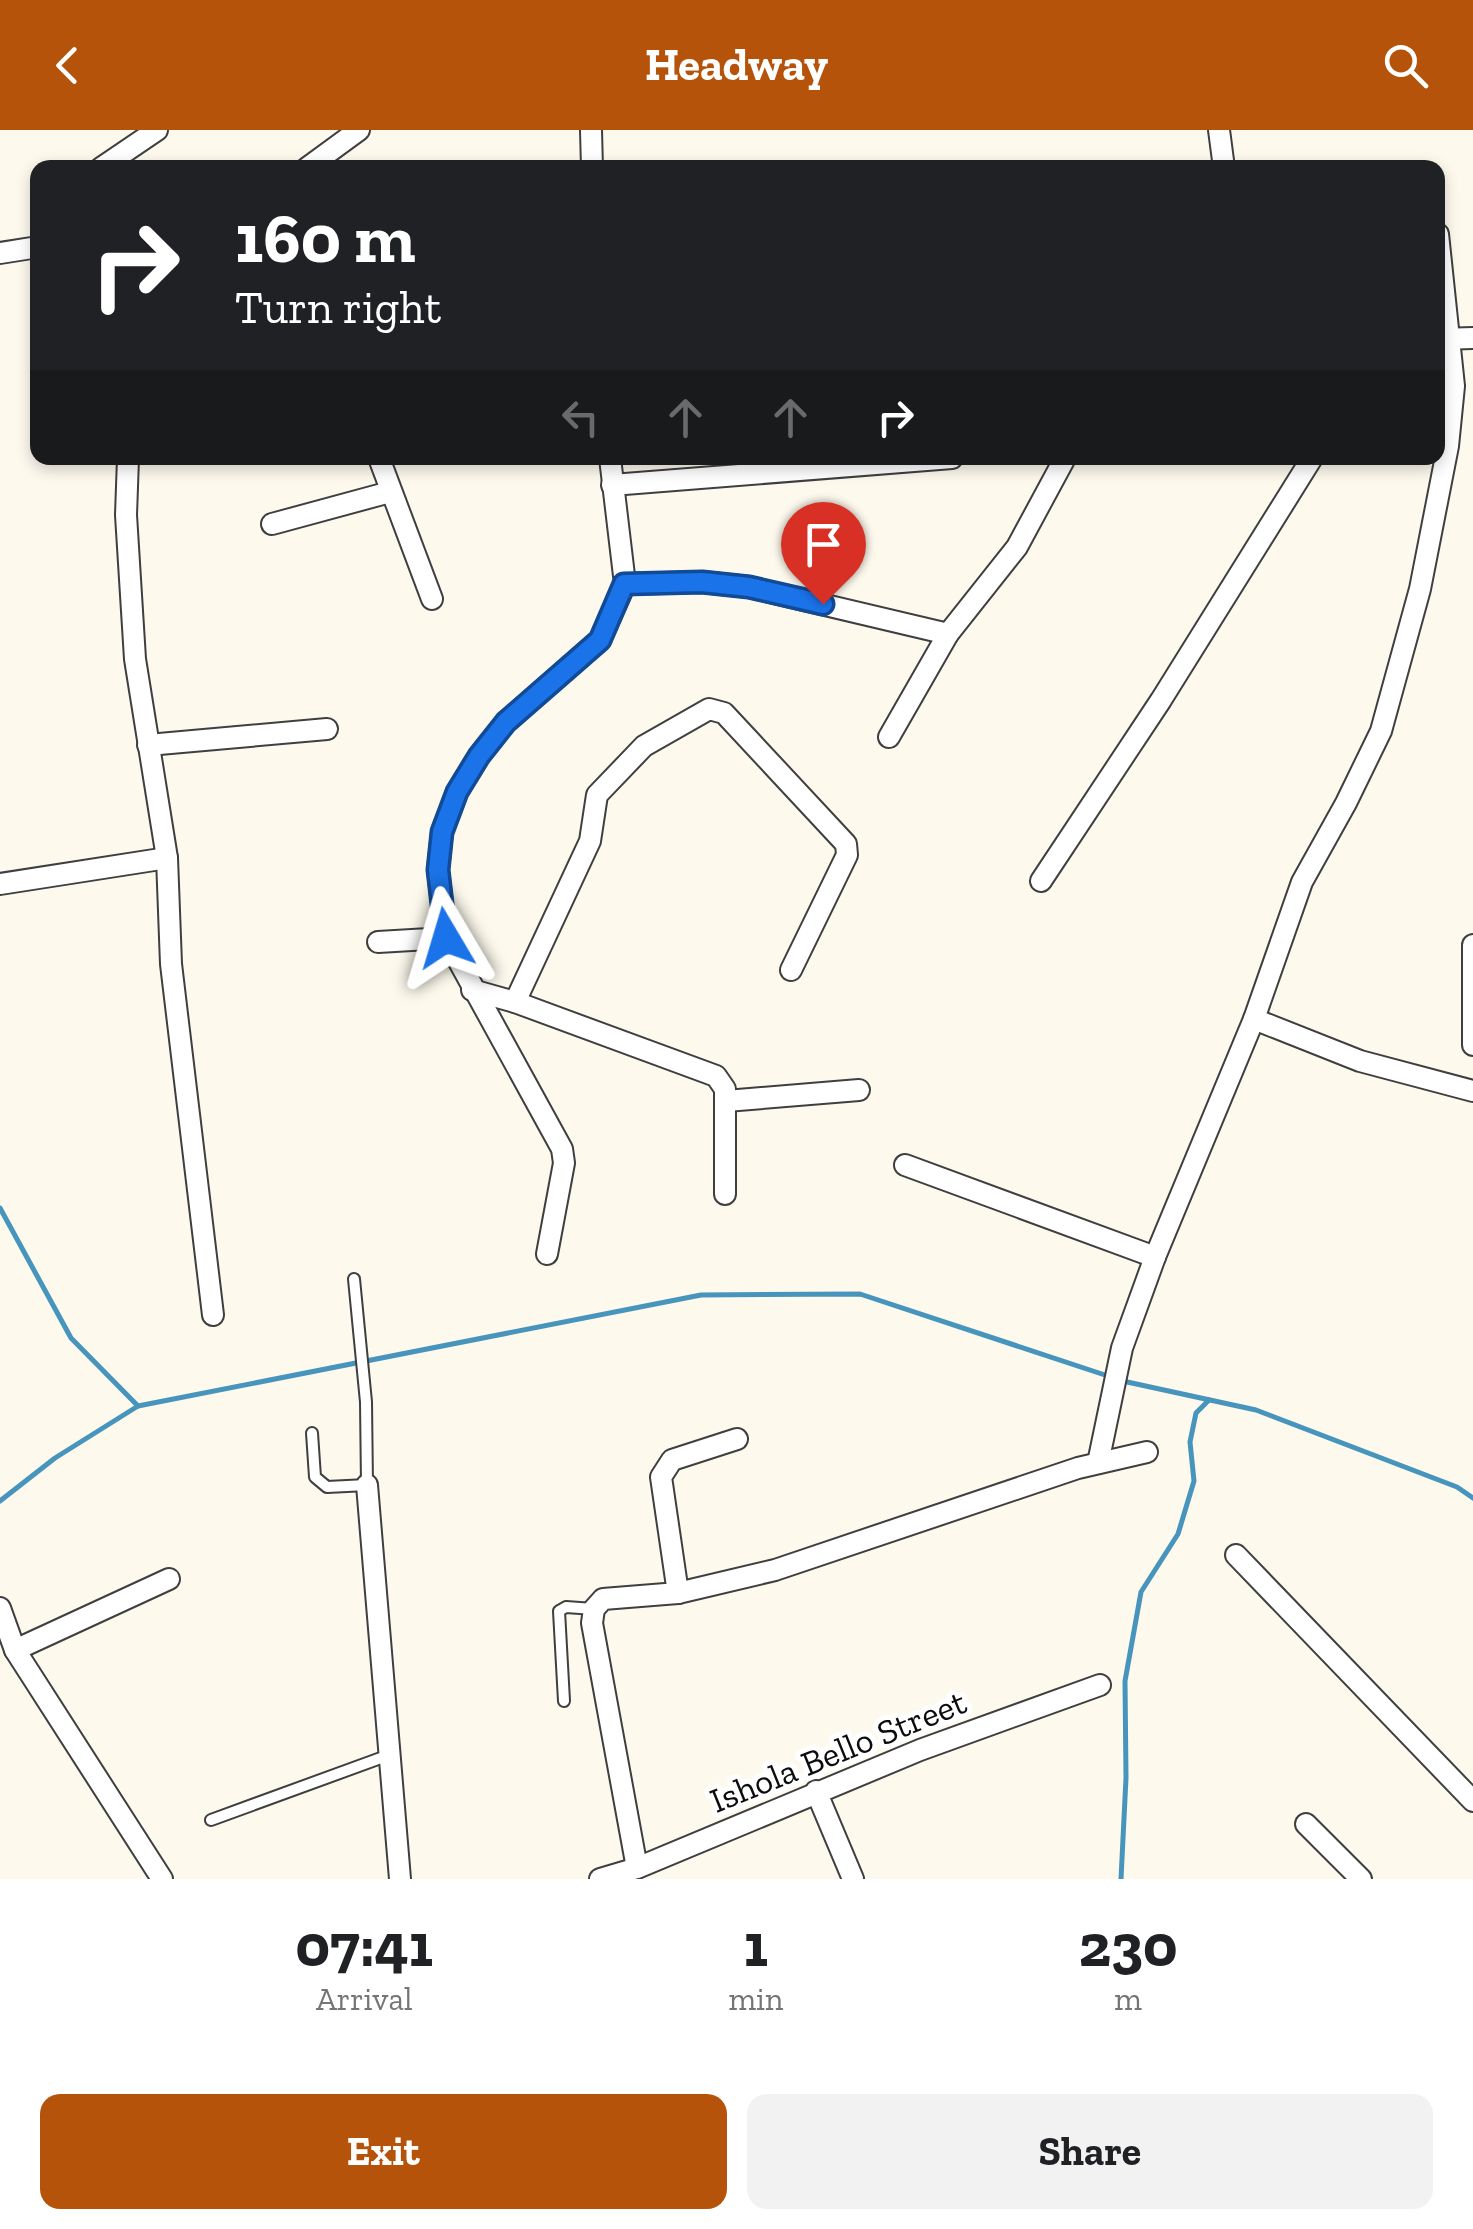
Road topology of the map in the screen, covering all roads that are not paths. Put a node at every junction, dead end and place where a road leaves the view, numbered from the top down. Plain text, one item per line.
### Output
1 (157, 130) edge
2 (358, 130) edge
3 (591, 130) edge
4 (1218, 130) edge
5 (113, 160) edge
6 (318, 160) edge
7 (592, 160) edge
8 (1223, 160) edge
9 (30, 248) edge
10 (0, 253) edge
11 (1473, 338) edge
12 (1445, 339) edge
13 (1445, 344) edge
14 (1445, 461) edge
15 (128, 465) edge
16 (380, 465) edge
17 (611, 465) edge
18 (860, 465) edge
19 (1061, 465) edge
20 (1308, 465) edge
21 (1444, 465) edge
22 (612, 484) junction
23 (390, 492) junction
24 (272, 524) dead end
25 (624, 584) junction
26 (432, 599) dead end
27 (948, 634) junction
28 (327, 730) dead end
29 (889, 737) dead end
30 (148, 745) junction
31 (167, 858) junction
32 (1041, 882) dead end
33 (0, 884) edge
34 (446, 938) junction
35 (378, 942) dead end
36 (1473, 945) edge
37 (792, 970) dead end
38 (472, 990) junction
39 (515, 1002) junction
40 (1254, 1019) junction
41 (1473, 1045) edge
42 (859, 1090) dead end
43 (1473, 1091) edge
44 (726, 1101) junction
45 (905, 1165) dead end
46 (725, 1194) dead end
47 (547, 1254) dead end
48 (1156, 1257) junction
49 (354, 1279) dead end
50 (213, 1316) dead end
51 (312, 1434) dead end
52 (737, 1440) dead end
53 (1147, 1452) dead end
54 (1098, 1464) junction
55 (367, 1485) junction
56 (1236, 1556) dead end
57 (169, 1578) dead end
58 (678, 1593) junction
59 (0, 1608) edge
60 (594, 1609) junction
61 (15, 1650) junction
62 (1100, 1686) dead end
63 (564, 1702) dead end
64 (389, 1755) junction
65 (816, 1791) junction
66 (1473, 1801) edge
67 (211, 1820) dead end
68 (1306, 1824) dead end
69 (619, 1875) edge
70 (162, 1879) edge
71 (400, 1879) edge
72 (853, 1879) edge
73 (1360, 1879) edge

1 - 5 street
2 - 6 street
3 - 7 street
4 - 8 street
9 - 10 street
11 - 12 street
13 - 14 street
15 - 30 street
16 - 23 street
17 - 22 street
18 - 22 street
19 - 27 street
20 - 32 street
21 - 40 street
22 - 25 street
23 - 24 street
23 - 26 street
25 - 27 street
25 - 34 street
27 - 29 street
28 - 30 street
30 - 31 street
31 - 33 street
31 - 50 street
34 - 35 street
34 - 38 street
36 - 41 street
37 - 39 street
38 - 39 street
38 - 47 street
39 - 44 street
40 - 43 street
40 - 48 street
42 - 44 street
44 - 46 street
45 - 48 street
48 - 54 street
49 - 55 lane
51 - 55 lane
52 - 58 street
53 - 54 street
54 - 58 street
55 - 64 street
56 - 66 street
57 - 61 street
58 - 60 street
59 - 61 street
60 - 63 lane
60 - 69 street
61 - 70 street
62 - 65 street, Ishola Bello Street
64 - 67 lane
64 - 71 street
65 - 69 street, Ishola Bello Street
65 - 72 street
68 - 73 street

